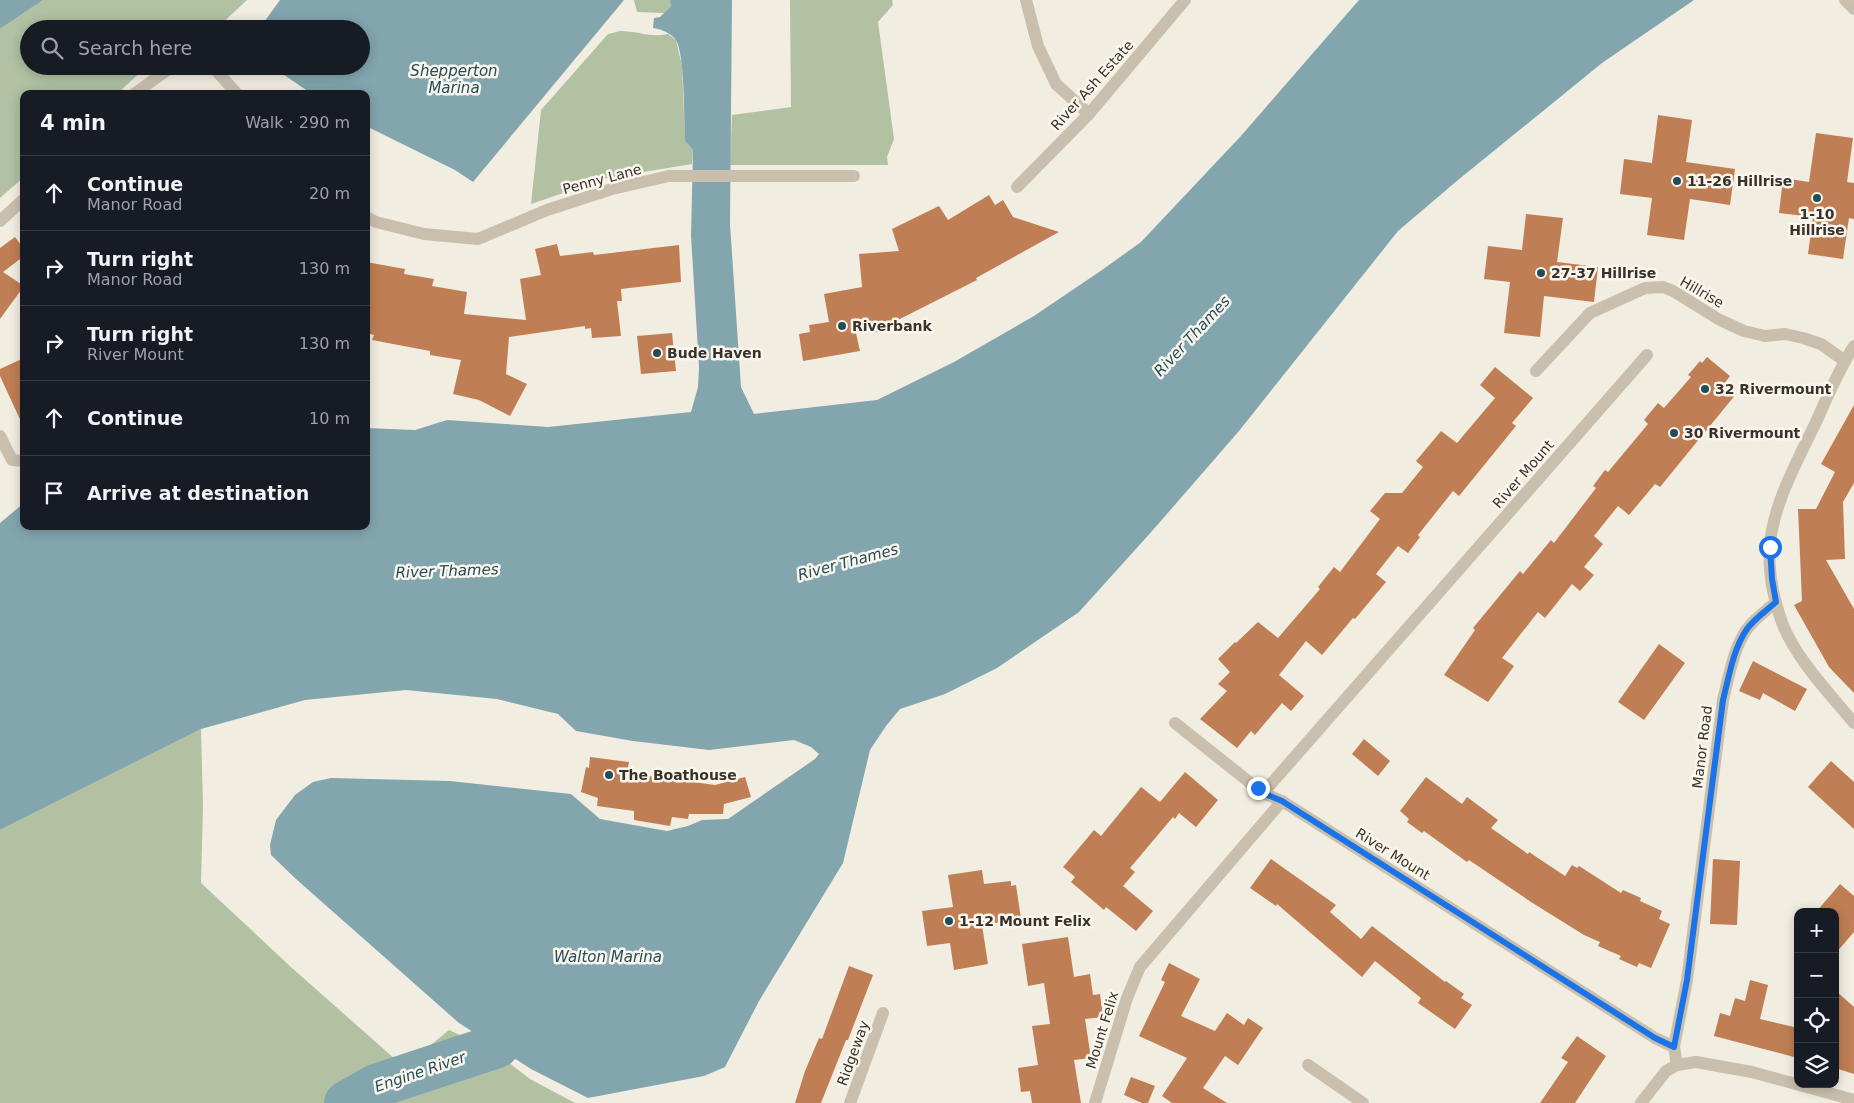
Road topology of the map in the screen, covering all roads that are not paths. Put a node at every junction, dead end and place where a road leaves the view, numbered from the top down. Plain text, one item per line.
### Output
1 (1026, 0) edge
2 (1185, 0) edge
3 (1845, 0) edge
4 (1854, 9) edge
5 (160, 75) edge
6 (220, 75) edge
7 (140, 90) edge
8 (233, 90) edge
9 (1089, 114) junction
10 (854, 176) dead end
11 (1017, 187) dead end
12 (20, 203) edge
13 (370, 219) edge
14 (0, 221) edge
15 (1854, 346) edge
16 (1647, 355) dead end
17 (1845, 361) junction
18 (1536, 371) dead end
19 (0, 436) edge
20 (20, 461) edge
21 (1776, 602) junction
22 (1175, 723) dead end
23 (1854, 723) edge
24 (1263, 793) junction
25 (1282, 801) junction
26 (884, 1013) dead end
27 (1674, 1047) junction
28 (1308, 1065) dead end
29 (1677, 1065) junction
30 (1854, 1100) edge
31 (850, 1103) edge
32 (1095, 1103) edge
33 (1363, 1103) edge
34 (1640, 1103) edge

1 - 9 street
2 - 9 street, River Ash Estate
3 - 4 street
5 - 7 street
6 - 8 street
9 - 11 street, River Ash Estate
10 - 13 street, Penny Lane
12 - 14 street
15 - 17 street
16 - 24 street, River Mount
17 - 18 street, Hillrise
17 - 21 street
19 - 20 street
21 - 23 street
21 - 27 street, Manor Road
22 - 24 street, River Mount
24 - 25 street, River Mount
25 - 27 street, River Mount
25 - 32 street, Mount Felix
26 - 31 street, Ridgeway
27 - 29 street, Manor Road
28 - 33 street
29 - 30 street
29 - 34 street

